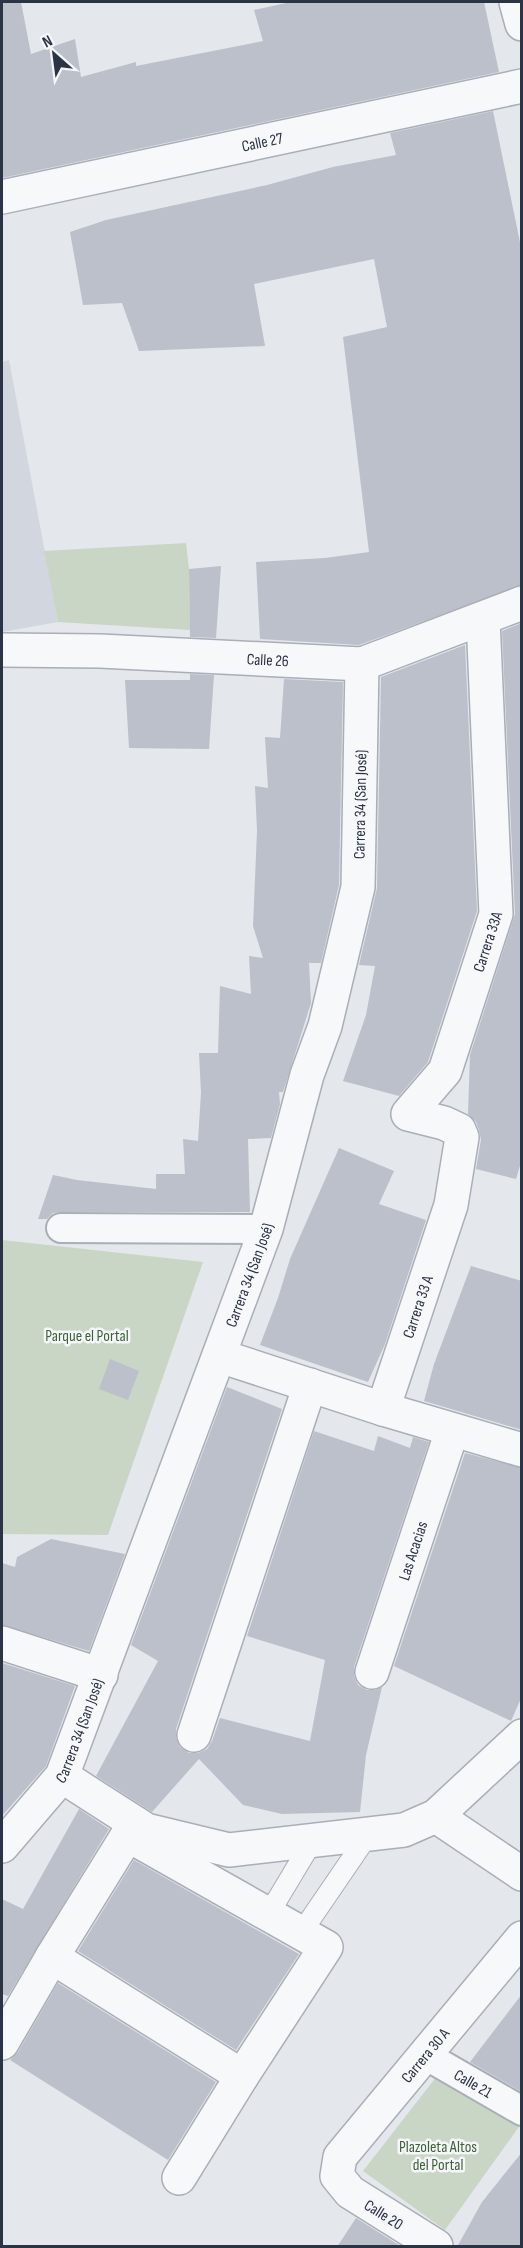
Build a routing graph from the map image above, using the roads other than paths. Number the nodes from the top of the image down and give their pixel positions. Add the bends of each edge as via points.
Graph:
1 (516, 2) edge
2 (522, 24) edge
3 (522, 86) edge
4 (2, 197) edge
5 (522, 603) edge
6 (483, 619) junction
7 (2, 650) edge
8 (362, 664) junction
9 (451, 1205) joint
10 (61, 1228) dead end
11 (266, 1229) junction
12 (220, 1356) junction
13 (310, 1385) junction
14 (383, 1409) junction
15 (452, 1431) junction
16 (522, 1450) edge
17 (2, 1643) edge
18 (372, 1672) dead end
19 (101, 1675) junction
20 (194, 1735) dead end
21 (522, 1736) edge
22 (62, 1776) junction
23 (436, 1816) junction
24 (131, 1828) junction
25 (368, 1834) junction
26 (313, 1840) junction
27 (2, 1846) edge
28 (522, 1874) edge
29 (268, 1915) junction
30 (301, 1933) junction
31 (522, 1938) edge
32 (52, 1956) junction
33 (2, 2043) edge
34 (425, 2055) junction
35 (242, 2076) junction
36 (522, 2110) edge
37 (337, 2176) joint
38 (179, 2178) dead end
39 (436, 2247) edge

1 - 2 street
3 - 4 street, Calle 27
5 - 6 street, Calle 26
6 - 8 street, Calle 26
6 - 9 street, Carrera 33A via 496,914 445,1071 408,1114 459,1130 462,1137
7 - 8 street, Calle 26
8 - 11 street, Carrera 34 (San José) via 358,887 324,1026
9 - 14 street, Carrera 33 A
10 - 11 street
11 - 12 street, Carrera 34 (San José)
12 - 13 street
12 - 19 street, Carrera 34 (San José)
13 - 14 street
13 - 20 street
14 - 15 street
15 - 16 street
15 - 18 street, Las Acacias
17 - 19 street
19 - 22 street, Carrera 34 (San José)
21 - 23 street
22 - 24 street
22 - 27 street, Carrera 34 (San José)
23 - 25 street via 404,1830
23 - 28 street
24 - 26 street via 229,1850
24 - 29 street
24 - 32 street
25 - 26 street
25 - 30 lane
26 - 29 lane
29 - 30 street
30 - 35 street via 326,1947
31 - 34 street, Carrera 30 A
32 - 33 street
32 - 35 street
34 - 36 street, Calle 21
34 - 37 street, Carrera 30 A via 340,2157
35 - 38 street
37 - 39 street, Calle 20 via 350,2192

